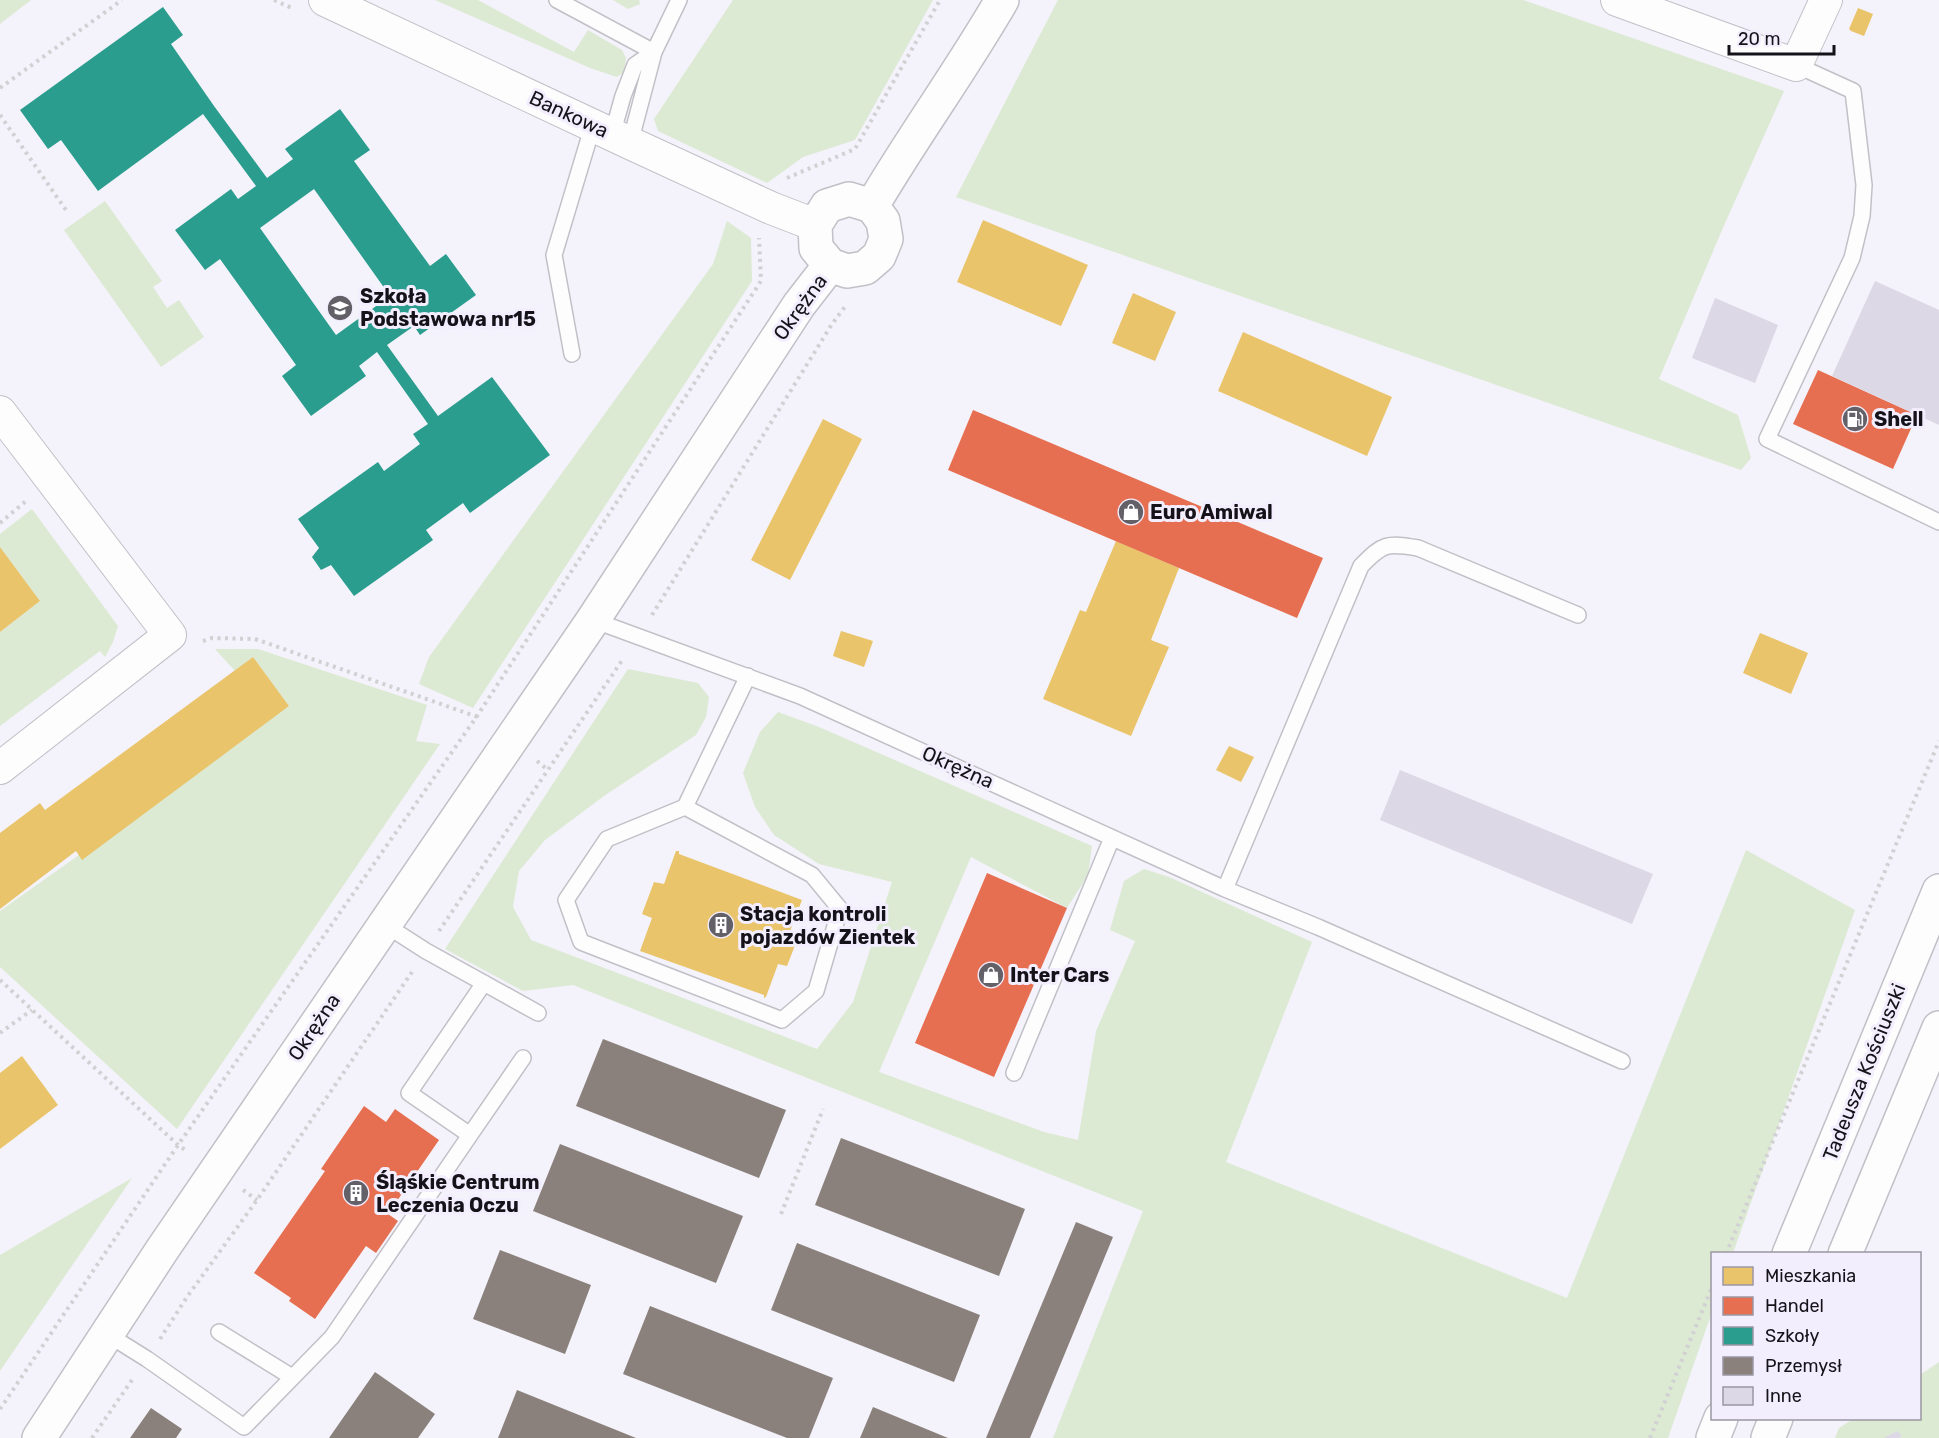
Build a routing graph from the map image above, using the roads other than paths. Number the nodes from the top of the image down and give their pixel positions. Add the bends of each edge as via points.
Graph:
1 (325, 0) edge
2 (557, 0) edge
3 (679, 0) edge
4 (1002, 0) edge
5 (1618, 0) edge
6 (1826, 0) edge
7 (654, 52) junction
8 (1796, 66) junction
9 (612, 134) junction
10 (872, 206) junction
11 (814, 225) junction
12 (830, 265) junction
13 (572, 354) dead end
14 (0, 412) edge
15 (1939, 522) edge
16 (1578, 615) dead end
17 (593, 620) junction
18 (748, 676) junction
19 (0, 768) edge
20 (685, 807) junction
21 (1112, 838) junction
22 (1225, 889) junction
23 (1939, 891) edge
24 (384, 924) junction
25 (484, 983) junction
26 (538, 1013) dead end
27 (1939, 1028) edge
28 (523, 1058) dead end
29 (1622, 1061) dead end
30 (1014, 1074) dead end
31 (470, 1135) junction
32 (1790, 1252) edge
33 (1846, 1252) edge
34 (219, 1332) dead end
35 (107, 1334) junction
36 (292, 1377) junction
37 (1721, 1420) edge
38 (1776, 1420) edge
39 (39, 1438) edge
40 (1713, 1438) edge
41 (1768, 1438) edge

1 - 9 street, Bankowa
2 - 7 lane
3 - 7 lane
4 - 10 street
5 - 8 street
6 - 8 street
7 - 9 lane
8 - 15 lane via 1852,91 1864,186 1862,216 1852,258 1767,439
9 - 11 street, Bankowa
9 - 13 lane via 554,255
10 - 11 street via 849,199 827,206
10 - 12 street via 883,221 886,239 879,256 865,268 847,271
11 - 12 street via 816,248
12 - 17 street, Okrężna via 799,305
14 - 19 street via 170,635
16 - 22 lane via 1418,548 1381,547 1361,566
17 - 18 lane, Okrężna
17 - 24 street, Okrężna
18 - 20 lane
18 - 21 lane, Okrężna
20 - 20 lane via 607,839 566,900 581,942 782,1020 816,991 840,909 812,875
21 - 22 lane, Okrężna
21 - 30 lane
22 - 29 lane, Okrężna
23 - 32 street, Tadeusza Kościuszki
24 - 25 lane
24 - 35 street, Okrężna
25 - 26 lane
25 - 31 lane via 409,1093
27 - 33 street
28 - 31 lane
31 - 36 lane via 332,1337
34 - 36 lane
35 - 36 lane via 244,1427
35 - 39 street, Okrężna
37 - 40 street
38 - 41 street

